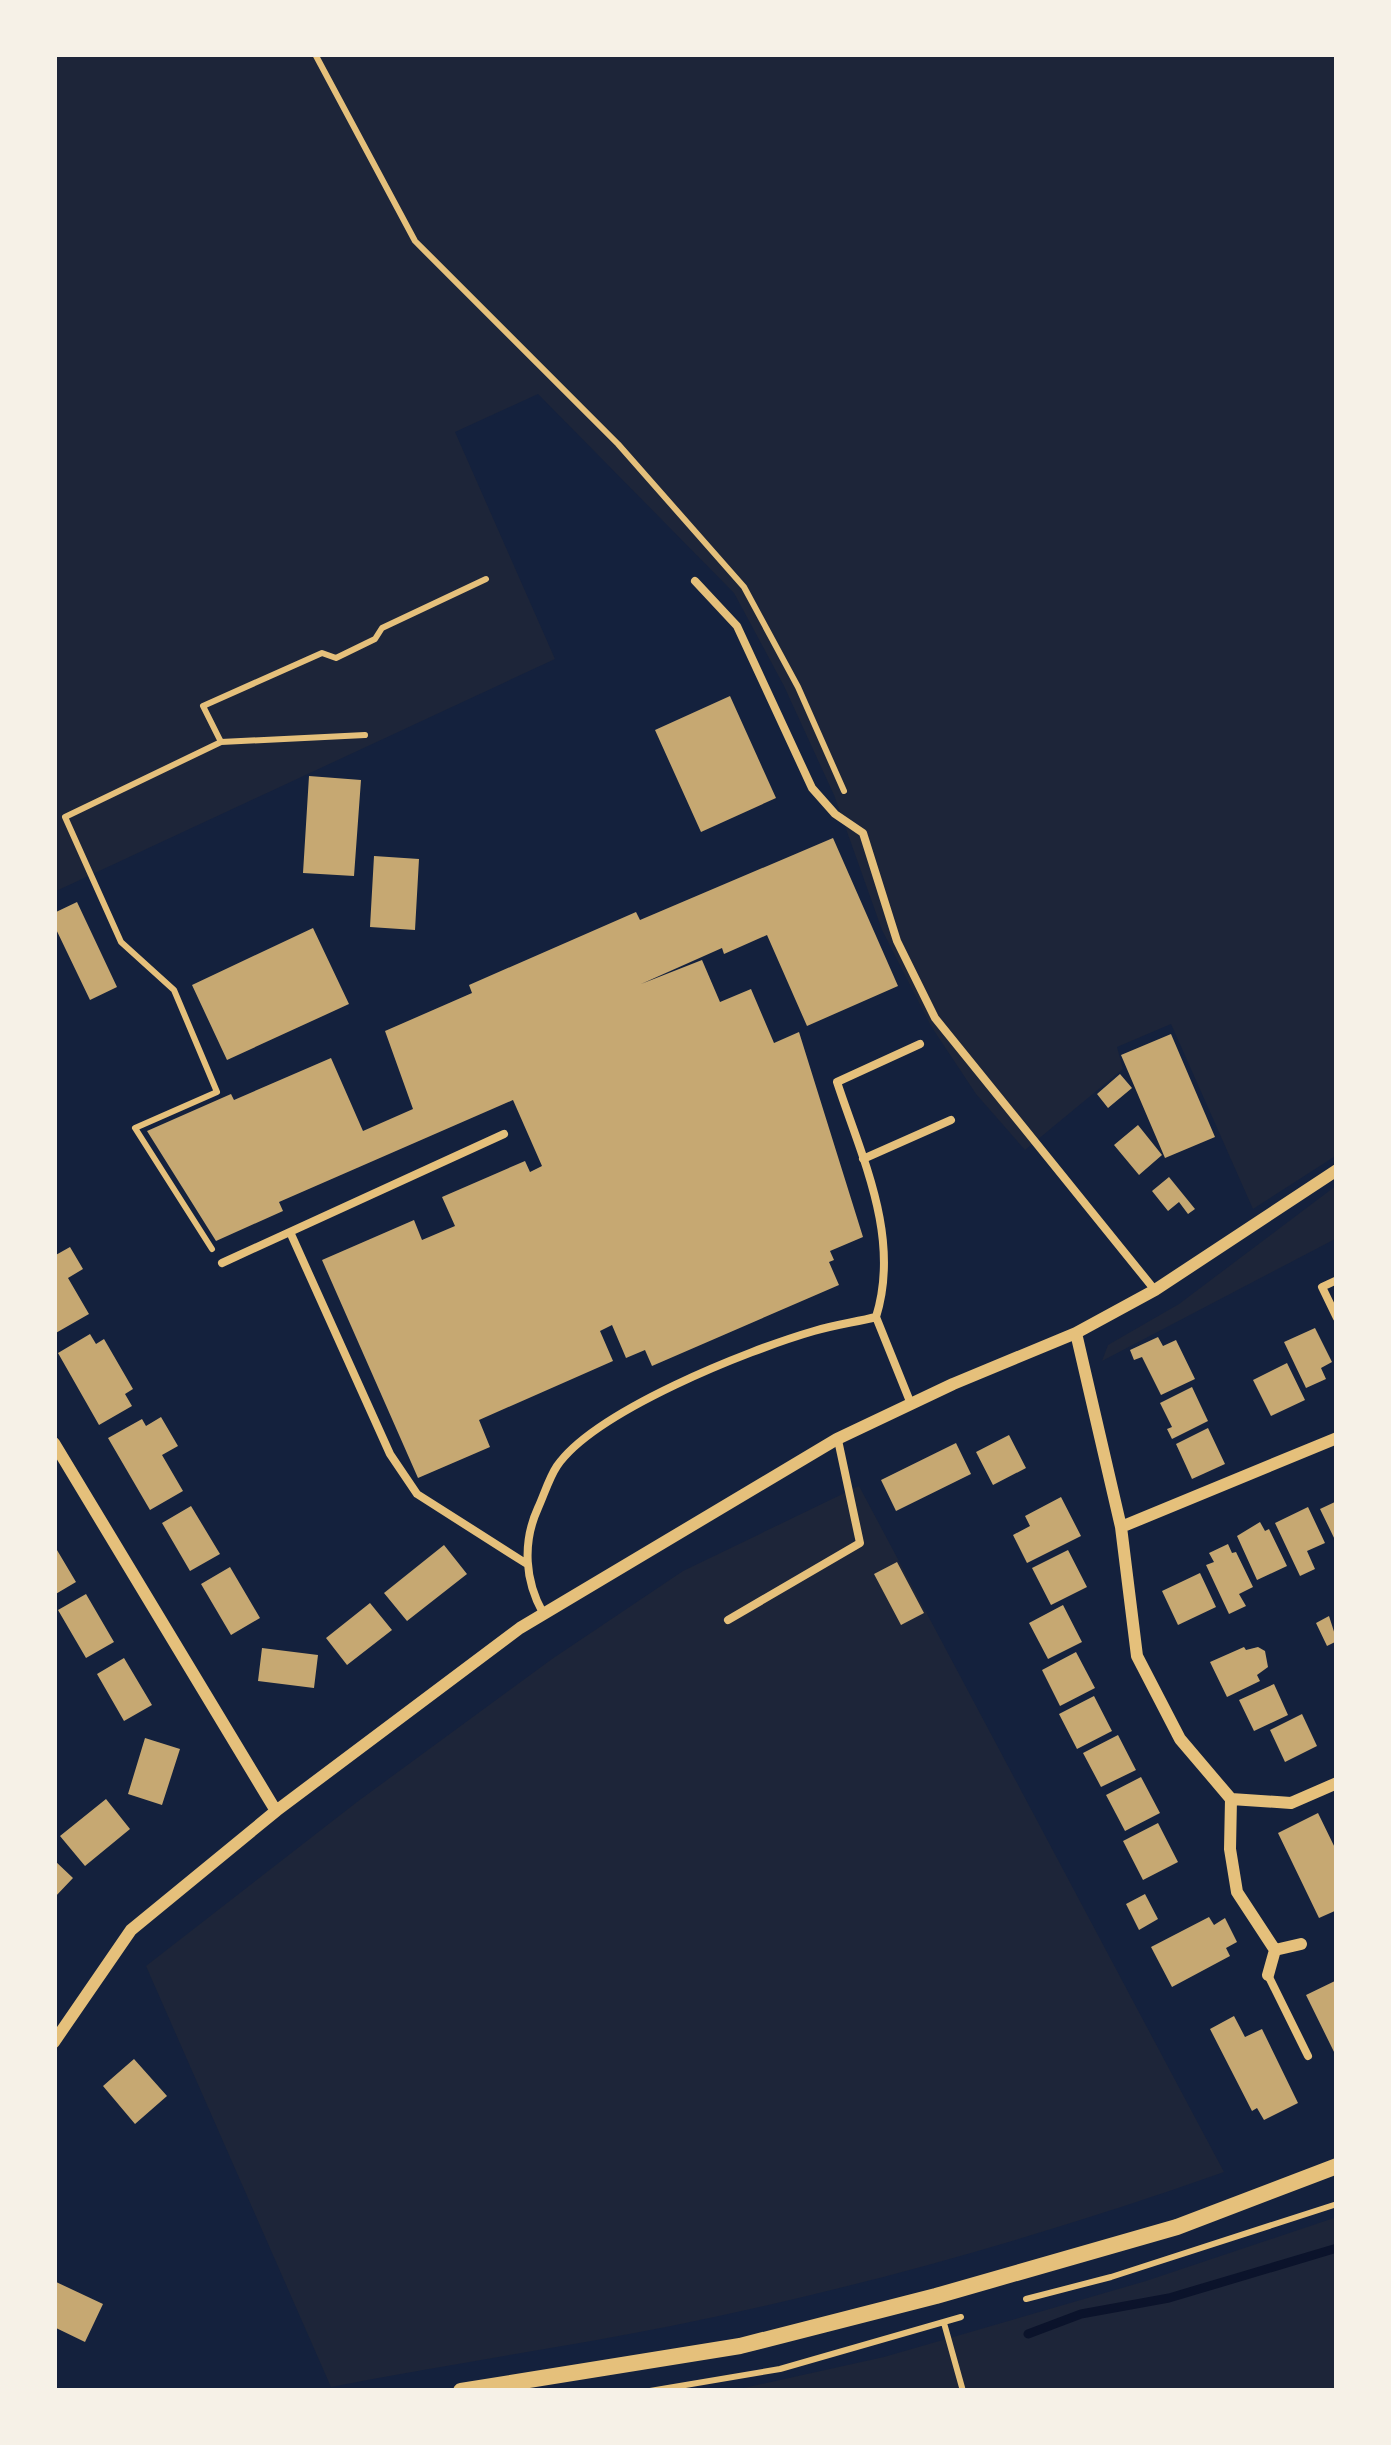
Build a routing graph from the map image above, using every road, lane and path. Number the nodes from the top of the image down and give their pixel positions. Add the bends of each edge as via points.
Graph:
1 (315, 54) edge
2 (486, 579) dead end
3 (695, 581) dead end
4 (365, 735) dead end
5 (221, 742) junction
6 (844, 791) dead end
7 (920, 1044) dead end
8 (951, 1120) dead end
9 (504, 1134) dead end
10 (863, 1159) junction
11 (1337, 1170) edge
12 (290, 1232) junction
13 (221, 1263) joint
14 (1337, 1280) edge
15 (1155, 1290) junction
16 (877, 1317) junction
17 (1337, 1318) edge
18 (1076, 1334) junction
19 (911, 1404) junction
20 (1337, 1438) edge
21 (837, 1439) junction
22 (54, 1443) edge
23 (1121, 1527) junction
24 (527, 1564) junction
25 (543, 1613) junction
26 (728, 1620) dead end
27 (1337, 1783) edge
28 (1231, 1799) junction
29 (276, 1811) junction
30 (1301, 1944) dead end
31 (1275, 1951) junction
32 (1268, 1975) joint
33 (54, 2042) edge
34 (1308, 2056) dead end
35 (1337, 2166) edge
36 (936, 2296) junction
37 (461, 2391) edge
38 (963, 2391) edge

1 - 6 path via 415,241 618,445 744,587
2 - 5 path via 336,658 322,653 203,706
3 - 15 lane via 737,626 812,788 863,833 897,941 935,1018
4 - 5 path
5 - 13 path via 65,817 121,942 174,990 217,1092 134,1128
7 - 10 lane via 838,1082
8 - 10 lane
9 - 12 lane
10 - 16 lane via 886,1255
11 - 15 street
12 - 13 lane
12 - 24 lane via 389,1454 417,1495
14 - 17 lane via 1322,1287
15 - 18 street
16 - 19 lane
16 - 24 lane via 739,1358 604,1422 558,1465 532,1522
18 - 19 street
18 - 23 street
19 - 21 street
20 - 23 street
21 - 25 street
21 - 26 lane via 860,1543
22 - 29 street
23 - 28 street via 1137,1656 1180,1739
24 - 25 lane
25 - 29 street
27 - 28 street via 1291,1803
28 - 31 street via 1237,1892
29 - 33 street via 131,1930
30 - 31 street
31 - 32 street
32 - 34 lane
35 - 36 street via 1177,2228
36 - 37 street via 740,2346
36 - 38 path

